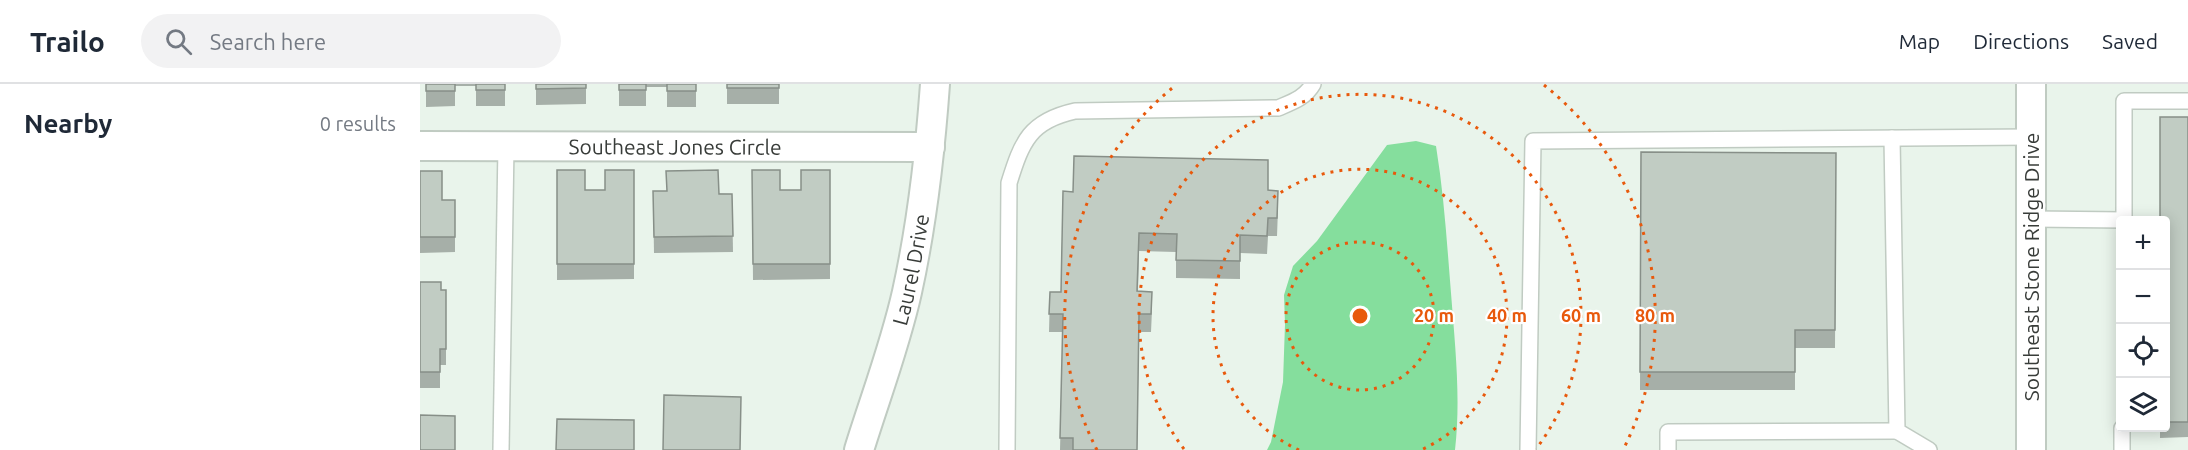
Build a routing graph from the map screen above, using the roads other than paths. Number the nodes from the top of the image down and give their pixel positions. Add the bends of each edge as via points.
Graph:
1 (936, 84) edge
2 (1313, 84) edge
3 (2031, 84) edge
4 (2188, 101) edge
5 (2031, 137) junction
6 (1892, 138) junction
7 (420, 146) edge
8 (506, 146) junction
9 (930, 147) junction
10 (2124, 216) edge
11 (2031, 219) junction
12 (2116, 220) edge
13 (1897, 431) junction
14 (2122, 432) edge
15 (501, 450) edge
16 (859, 450) edge
17 (1007, 450) edge
18 (1528, 450) edge
19 (1668, 450) edge
20 (1929, 450) edge
21 (2031, 450) edge
22 (2122, 450) edge

1 - 9 street, Laurel Drive
2 - 17 lane via 1308,92 1278,108 1075,111 1040,123 1016,160 1009,183
3 - 5 street, Southeast Stone Ridge Drive
4 - 10 lane via 2124,101
5 - 6 lane
5 - 11 street, Southeast Stone Ridge Drive
6 - 13 lane
6 - 18 lane via 1533,141
7 - 8 street, Southeast Jones Circle
8 - 9 street, Southeast Jones Circle
8 - 15 lane
9 - 16 street, Laurel Drive via 906,293
11 - 12 lane
11 - 21 street, Southeast Stone Ridge Drive
13 - 19 lane via 1668,432
13 - 20 lane
14 - 22 lane

